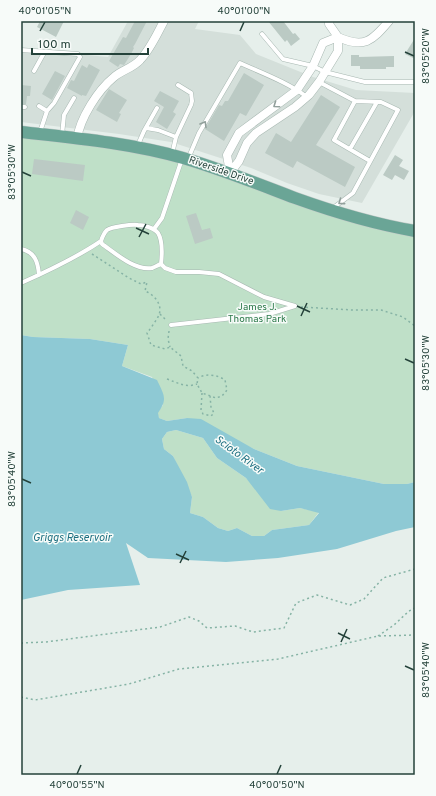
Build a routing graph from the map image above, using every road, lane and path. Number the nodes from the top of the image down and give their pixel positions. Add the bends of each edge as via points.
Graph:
1 (164, 21) edge
2 (329, 21) edge
3 (389, 21) edge
4 (262, 34) dead end
5 (338, 37) junction
6 (21, 50) edge
7 (44, 52) junction
8 (313, 66) junction
9 (34, 71) dead end
10 (325, 72) junction
11 (319, 82) junction
12 (415, 82) edge
13 (178, 85) dead end
14 (297, 90) junction
15 (306, 97) junction
16 (74, 98) dead end
17 (355, 101) junction
18 (377, 102) junction
19 (39, 106) dead end
20 (157, 108) dead end
21 (47, 111) junction
22 (146, 128) junction
23 (21, 132) edge
24 (39, 134) junction
25 (62, 137) junction
26 (176, 137) junction
27 (77, 139) junction
28 (137, 147) junction
29 (350, 149) junction
30 (181, 157) junction
31 (370, 161) junction
32 (230, 173) junction
33 (330, 210) junction
34 (154, 229) junction
35 (415, 231) edge
36 (101, 241) junction
37 (21, 249) edge
38 (88, 249) junction
39 (161, 264) junction
40 (39, 275) junction
41 (21, 283) edge
42 (296, 307) dead end
43 (159, 314) junction
44 (171, 325) junction
45 (415, 326) edge
46 (170, 347) junction
47 (198, 378) junction
48 (167, 379) dead end
49 (197, 384) junction
50 (202, 393) junction
51 (210, 396) junction
52 (415, 569) edge
53 (415, 608) edge
54 (415, 635) edge
55 (378, 636) junction
56 (21, 643) edge
57 (21, 697) edge

1 - 27 street via 141,60 115,76 101,90 79,128
2 - 5 street
3 - 5 street via 377,36 364,43 350,43
4 - 8 lane via 283,59
5 - 8 street via 323,43
5 - 10 street via 338,51
6 - 7 lane
7 - 9 lane
7 - 21 lane via 78,54 80,57
8 - 10 lane
8 - 14 street
10 - 11 street
10 - 12 lane via 365,82
11 - 15 street
11 - 17 lane
13 - 26 lane via 191,93 192,101
14 - 15 lane
30 -> 14 lane via 199,133 240,63
14 -> 32 street via 239,133 227,155
15 - 32 street via 256,133 247,143
16 - 25 lane via 64,115
17 - 18 lane
17 - 29 lane via 334,140
18 - 29 lane
18 - 31 lane via 398,110
19 - 21 lane
20 - 22 lane
21 - 24 lane
22 - 26 lane
22 - 28 lane
23 - 24 main road, Riverside Drive
24 - 25 main road, Riverside Drive
25 - 27 main road, Riverside Drive
26 - 30 lane
27 - 28 main road, Riverside Drive
28 - 30 main road, Riverside Drive
29 - 31 lane
30 - 32 main road, Riverside Drive
30 - 34 lane via 162,218
31 -> 33 lane via 353,193
32 - 33 main road, Riverside Drive
33 - 35 main road, Riverside Drive via 365,221
34 - 36 lane via 138,225 115,228 108,230
34 - 39 lane via 160,241
36 - 38 lane
36 - 39 lane via 125,261 144,268
37 - 40 lane via 35,257
38 - 40 lane
38 - 43 path via 91,254 129,278 141,284 147,282 145,291 152,294 158,302
39 - 44 lane via 176,272 219,274 264,297 295,306 269,314
40 - 41 lane
42 - 45 path via 381,310 403,316
43 - 44 path
43 - 46 path via 147,333 151,345 165,349
44 - 46 path via 168,339
46 - 47 path via 180,356 183,366
47 - 49 path
47 - 51 path via 219,376 225,380 227,390 222,396
48 - 49 path via 185,386
49 - 50 path
50 - 51 path
50 - 51 path via 201,410 203,414 211,416 214,413
52 - 56 path via 383,578 364,599 350,605 317,595 296,603 284,628 253,632 235,626 207,628 189,617 160,627
53 - 55 path
54 - 55 path
55 - 57 path via 278,659 179,669 129,684 35,700

